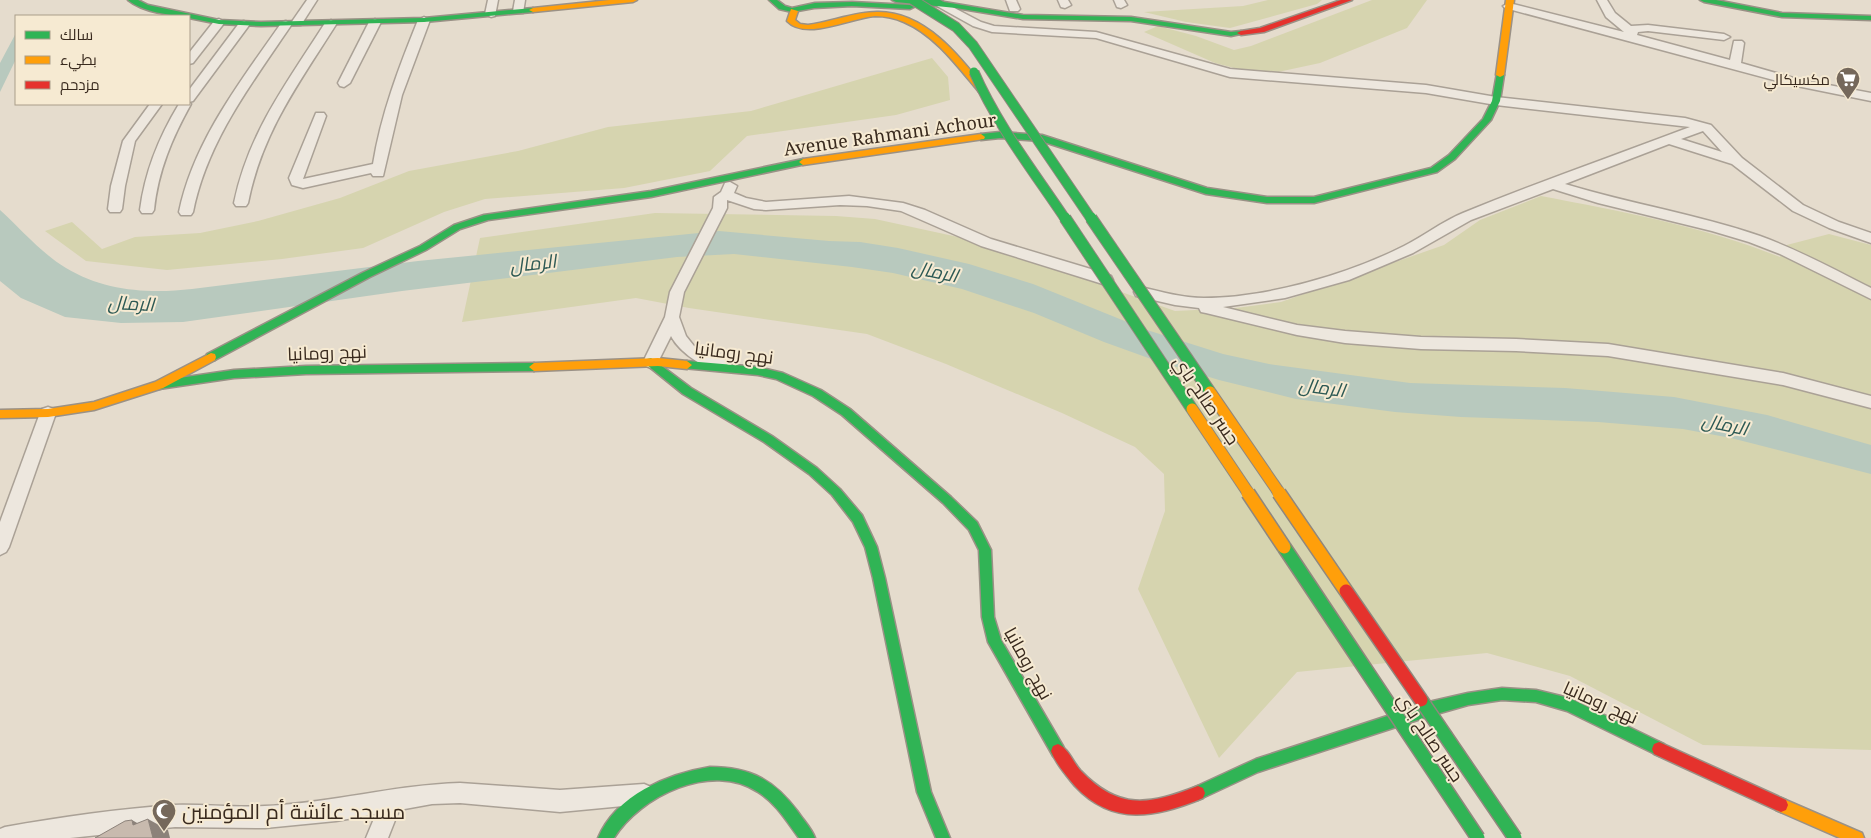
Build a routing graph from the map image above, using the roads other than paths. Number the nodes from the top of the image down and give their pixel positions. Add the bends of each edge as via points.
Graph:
1 (132, 0) edge
2 (312, 0) edge
3 (493, 0) edge
4 (633, 0) edge
5 (892, 0) edge
6 (896, 0) edge
7 (928, 0) edge
8 (1348, 0) edge
9 (1602, 0) edge
10 (1704, 0) edge
11 (911, 1) edge
12 (771, 2) edge
13 (938, 2) edge
14 (817, 3) edge
15 (1510, 3) edge
16 (560, 4) edge
17 (520, 6) edge
18 (794, 11) junction
19 (959, 12) junction
20 (491, 14) junction
21 (185, 15) edge
22 (190, 16) edge
23 (1024, 17) junction
24 (1871, 18) edge
25 (424, 20) junction
26 (219, 22) junction
27 (375, 22) junction
28 (292, 23) junction
29 (331, 23) junction
30 (244, 24) junction
31 (1628, 30) junction
32 (1724, 37) dead end
33 (1653, 43) junction
34 (1738, 43) dead end
35 (190, 60) edge
36 (1736, 66) junction
37 (344, 83) dead end
38 (982, 90) junction
39 (190, 97) edge
40 (1871, 97) edge
41 (1496, 101) junction
42 (155, 105) edge
43 (183, 105) edge
44 (320, 116) dead end
45 (1704, 126) junction
46 (1671, 140) junction
47 (1737, 161) junction
48 (733, 177) junction
49 (1555, 184) junction
50 (727, 195) junction
51 (241, 203) dead end
52 (1798, 208) junction
53 (115, 209) dead end
54 (147, 210) dead end
55 (186, 212) dead end
56 (1871, 230) edge
57 (1871, 238) edge
58 (1871, 294) edge
59 (1175, 300) junction
60 (672, 317) junction
61 (651, 362) junction
62 (731, 368) junction
63 (159, 385) junction
64 (1871, 402) edge
65 (48, 413) junction
66 (0, 414) edge
67 (0, 547) edge
68 (650, 793) junction
69 (393, 799) junction
70 (5, 838) edge
71 (377, 838) edge
72 (605, 838) edge
73 (808, 838) edge
74 (943, 838) edge
75 (1478, 838) edge
76 (1515, 838) edge
77 (1857, 838) edge

1 - 21 main road via 146,7
2 - 28 street
3 - 20 street
4 - 16 main road
5 - 38 main road, جسر صالح باي, bridge via 921,16 949,38 969,63
6 - 11 main road
7 - 11 main road
8 - 23 main road via 1241,34 1131,18
9 - 31 street via 1610,15
10 - 24 main road via 1782,15
11 - 13 main road
11 - 76 main road, bridge via 956,27 974,45
12 - 18 main road via 782,9
13 - 19 street
13 - 23 main road
14 - 18 main road
14 - 19 main road
15 - 33 street
15 - 41 main road, Avenue Rahmani Achour
16 - 17 main road
17 - 20 main road
18 - 38 main road via 792,23 806,28 868,14 888,14 912,23 937,42
19 - 23 main road
19 - 41 street via 992,30 1093,35 1146,47 1230,73 1426,90
20 - 25 main road
22 - 26 main road
25 - 27 main road
25 - 44 street via 396,92 378,170 302,184 297,182
26 - 30 main road
26 - 35 street
27 - 29 main road
27 - 37 street
28 - 29 main road
28 - 30 main road
28 - 55 street via 209,143 188,196
29 - 51 street via 268,120 250,161
30 - 39 street
31 - 32 street via 1648,28
31 - 33 street
33 - 36 street
34 - 36 street
36 - 40 street
38 - 75 main road, جسر صالح باي, bridge via 1014,144
41 - 45 street
41 - 48 main road, Avenue Rahmani Achour via 1487,120 1452,157 1434,170 1314,200 1267,200 1206,191 1057,142 1017,135 963,138 815,160
42 - 53 street via 129,141
43 - 54 street via 160,154 150,183
45 - 46 street
45 - 47 street
46 - 47 street
46 - 49 street
47 - 52 street
48 - 50 street
48 - 63 main road, Avenue Rahmani Achour via 651,194 487,217 457,226 423,248
49 - 58 street via 1754,240 1784,251
49 - 59 street via 1466,217 1408,250 1344,276 1286,293 1221,302
50 - 59 street via 758,206 830,200 903,208 926,215 968,236 1074,268 1135,291
50 - 60 street via 722,197 720,208 677,292
52 - 56 street
52 - 57 street via 1834,226
59 - 64 street via 1297,330 1345,336 1421,343 1608,350 1783,379
60 - 61 street
60 - 62 street via 675,335 683,346 703,358
61 - 62 main road, نهج رومانيا
61 - 63 main road, نهج رومانيا via 562,367 306,370 234,374
61 - 74 main road via 687,391 768,439 813,471 858,519 880,578 924,792
62 - 77 main road, نهج رومانيا via 779,376 830,402 854,419 965,517 985,550 988,617 995,642 1071,772 1107,802 1141,810 1158,806 1241,772 1422,713 1479,696 1517,694 1549,698 1576,708 1721,779
63 - 65 main road via 94,406
65 - 66 main road
65 - 67 street
68 - 69 street via 560,801 460,793
68 - 72 main road via 624,812
68 - 73 main road via 693,776 723,774 754,781 772,793
69 - 70 street via 336,810 265,817 175,816 54,829
69 - 71 street

